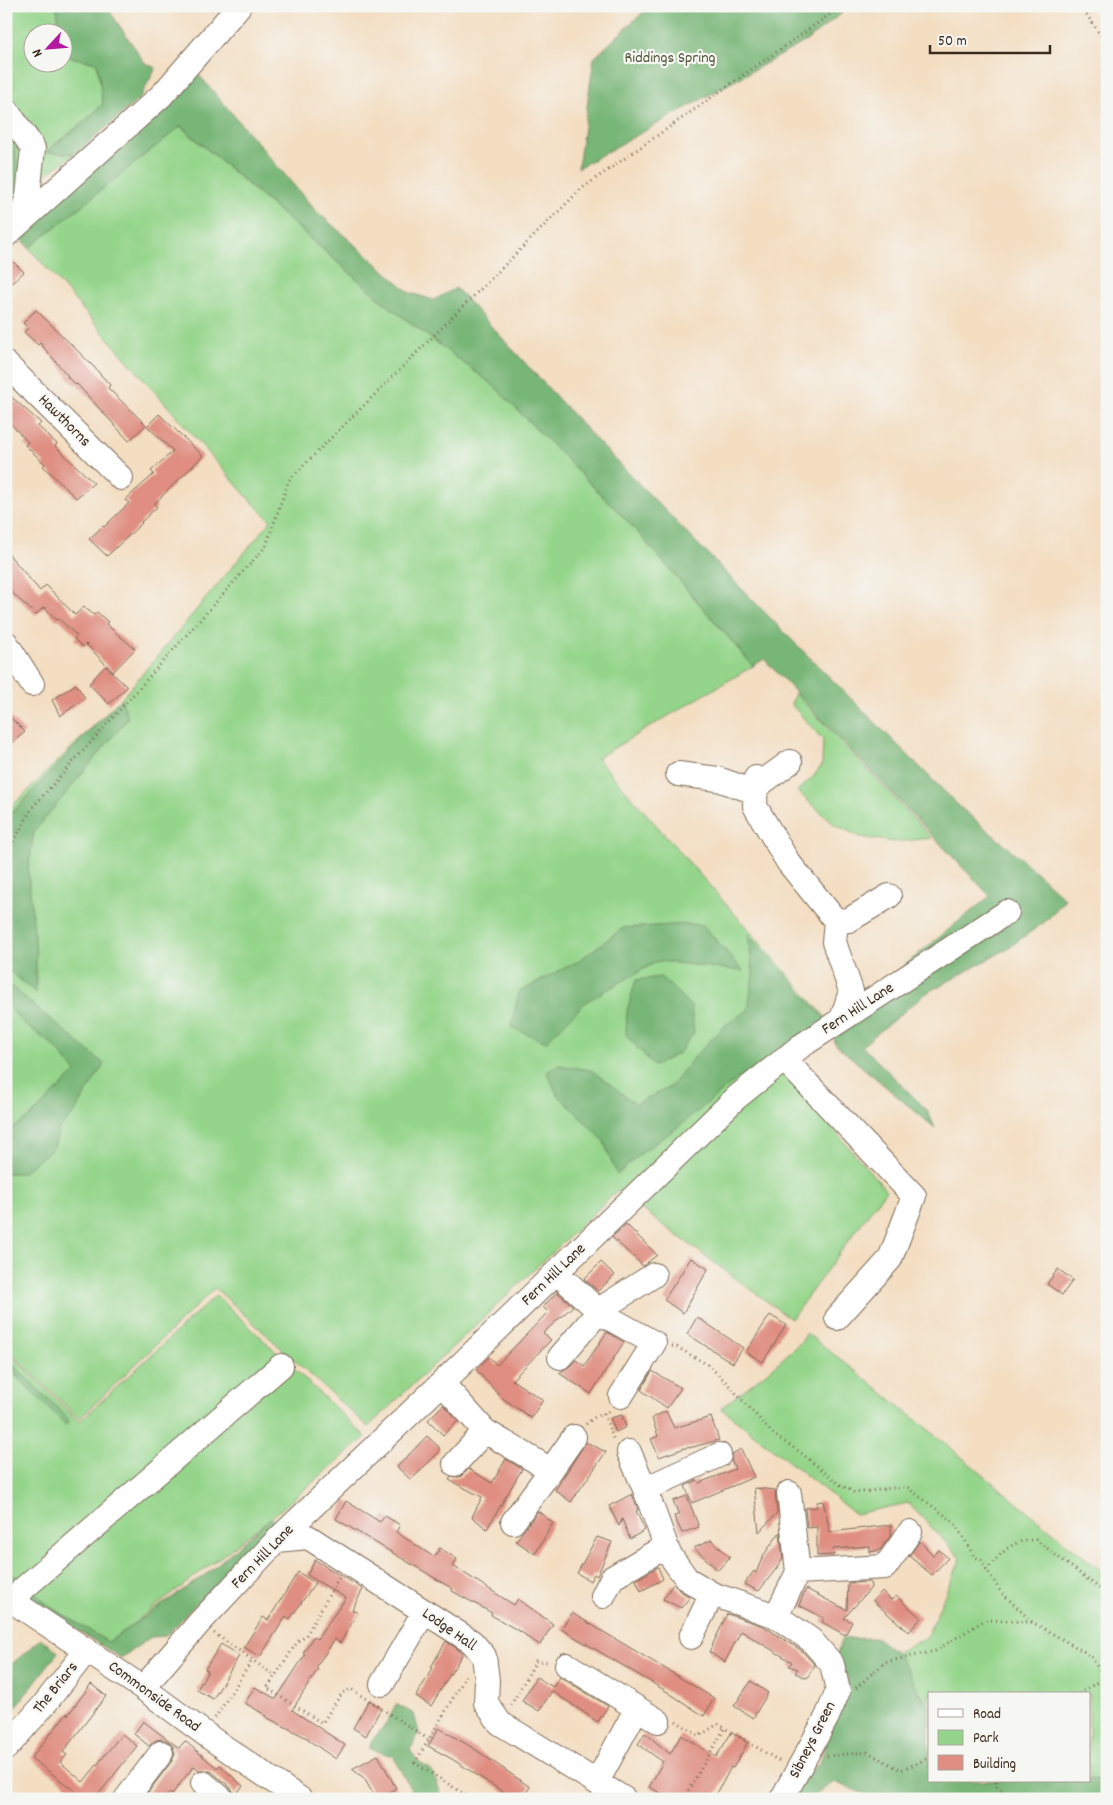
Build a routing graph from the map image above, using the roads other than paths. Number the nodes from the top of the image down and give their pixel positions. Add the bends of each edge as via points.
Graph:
1 (238, 6) edge
2 (6, 109) edge
3 (12, 230) edge
4 (6, 364) edge
5 (121, 478) dead end
6 (6, 643) edge
7 (32, 684) dead end
8 (790, 762) dead end
9 (678, 774) dead end
10 (756, 785) junction
11 (889, 896) dead end
12 (1007, 912) dead end
13 (836, 921) junction
14 (842, 1019) junction
15 (784, 1059) junction
16 (557, 1273) junction
17 (654, 1275) dead end
18 (599, 1311) junction
19 (837, 1318) dead end
20 (560, 1357) dead end
21 (267, 1371) dead end
22 (442, 1384) junction
23 (622, 1396) road end
24 (485, 1431) junction
25 (577, 1433) road end
26 (629, 1452) road end
27 (719, 1455) dead end
28 (455, 1464) dead end
29 (551, 1470) junction
30 (645, 1489) junction
31 (789, 1493) dead end
32 (513, 1522) dead end
33 (910, 1532) dead end
34 (277, 1540) junction
35 (666, 1546) junction
36 (798, 1572) junction
37 (712, 1594) junction
38 (603, 1596) dead end
39 (10, 1600) edge
40 (424, 1612) junction
41 (776, 1616) junction
42 (691, 1637) dead end
43 (87, 1650) junction
44 (567, 1665) road end
45 (382, 1684) dead end
46 (144, 1688) junction
47 (637, 1708) junction
48 (658, 1721) road end
49 (6, 1748) edge
50 (162, 1753) dead end
51 (597, 1782) junction
52 (203, 1783) dead end
53 (126, 1799) edge
54 (222, 1799) edge
55 (300, 1799) edge
56 (624, 1799) edge
57 (782, 1799) edge

1 - 3 street via 162,95
2 - 3 street via 33,148 28,196
4 - 5 street, Hawthorns
6 - 7 street
8 - 10 street
9 - 10 street
10 - 13 street via 755,806 788,862
11 - 13 street via 849,920
12 - 14 street, Fern Hill Lane
13 - 14 street via 834,942 851,991
14 - 15 street, Fern Hill Lane
15 - 16 street, Fern Hill Lane via 737,1097
15 - 19 street via 914,1196 890,1259
16 - 18 street
16 - 22 street, Fern Hill Lane
17 - 18 street
18 - 20 street
18 - 23 street via 654,1343
21 - 39 street
22 - 24 street
22 - 34 street, Fern Hill Lane
24 - 28 street
24 - 29 street
25 - 29 street
26 - 30 street, Sibneys Green
27 - 30 street
29 - 32 street
30 - 35 street, Sibneys Green
31 - 36 street
33 - 36 street via 886,1567
34 - 40 street, Lodge Hall via 308,1537
34 - 46 street, Fern Hill Lane via 199,1623
35 - 37 street, Sibneys Green via 687,1579
35 - 38 street via 612,1578
36 - 41 street
37 - 41 street, Sibneys Green
37 - 42 street
39 - 43 street, Commonside Road
40 - 45 street
40 - 51 street, Lodge Hall via 472,1642 484,1656 486,1703 500,1723
41 - 57 street, Sibneys Green via 811,1640 832,1664 838,1691
43 - 46 street, Commonside Road
43 - 49 street, The Briars
44 - 47 street
46 - 55 street, Commonside Road
47 - 48 street
47 - 51 street
50 - 53 street
51 - 56 street, Lodge Hall
52 - 54 street

